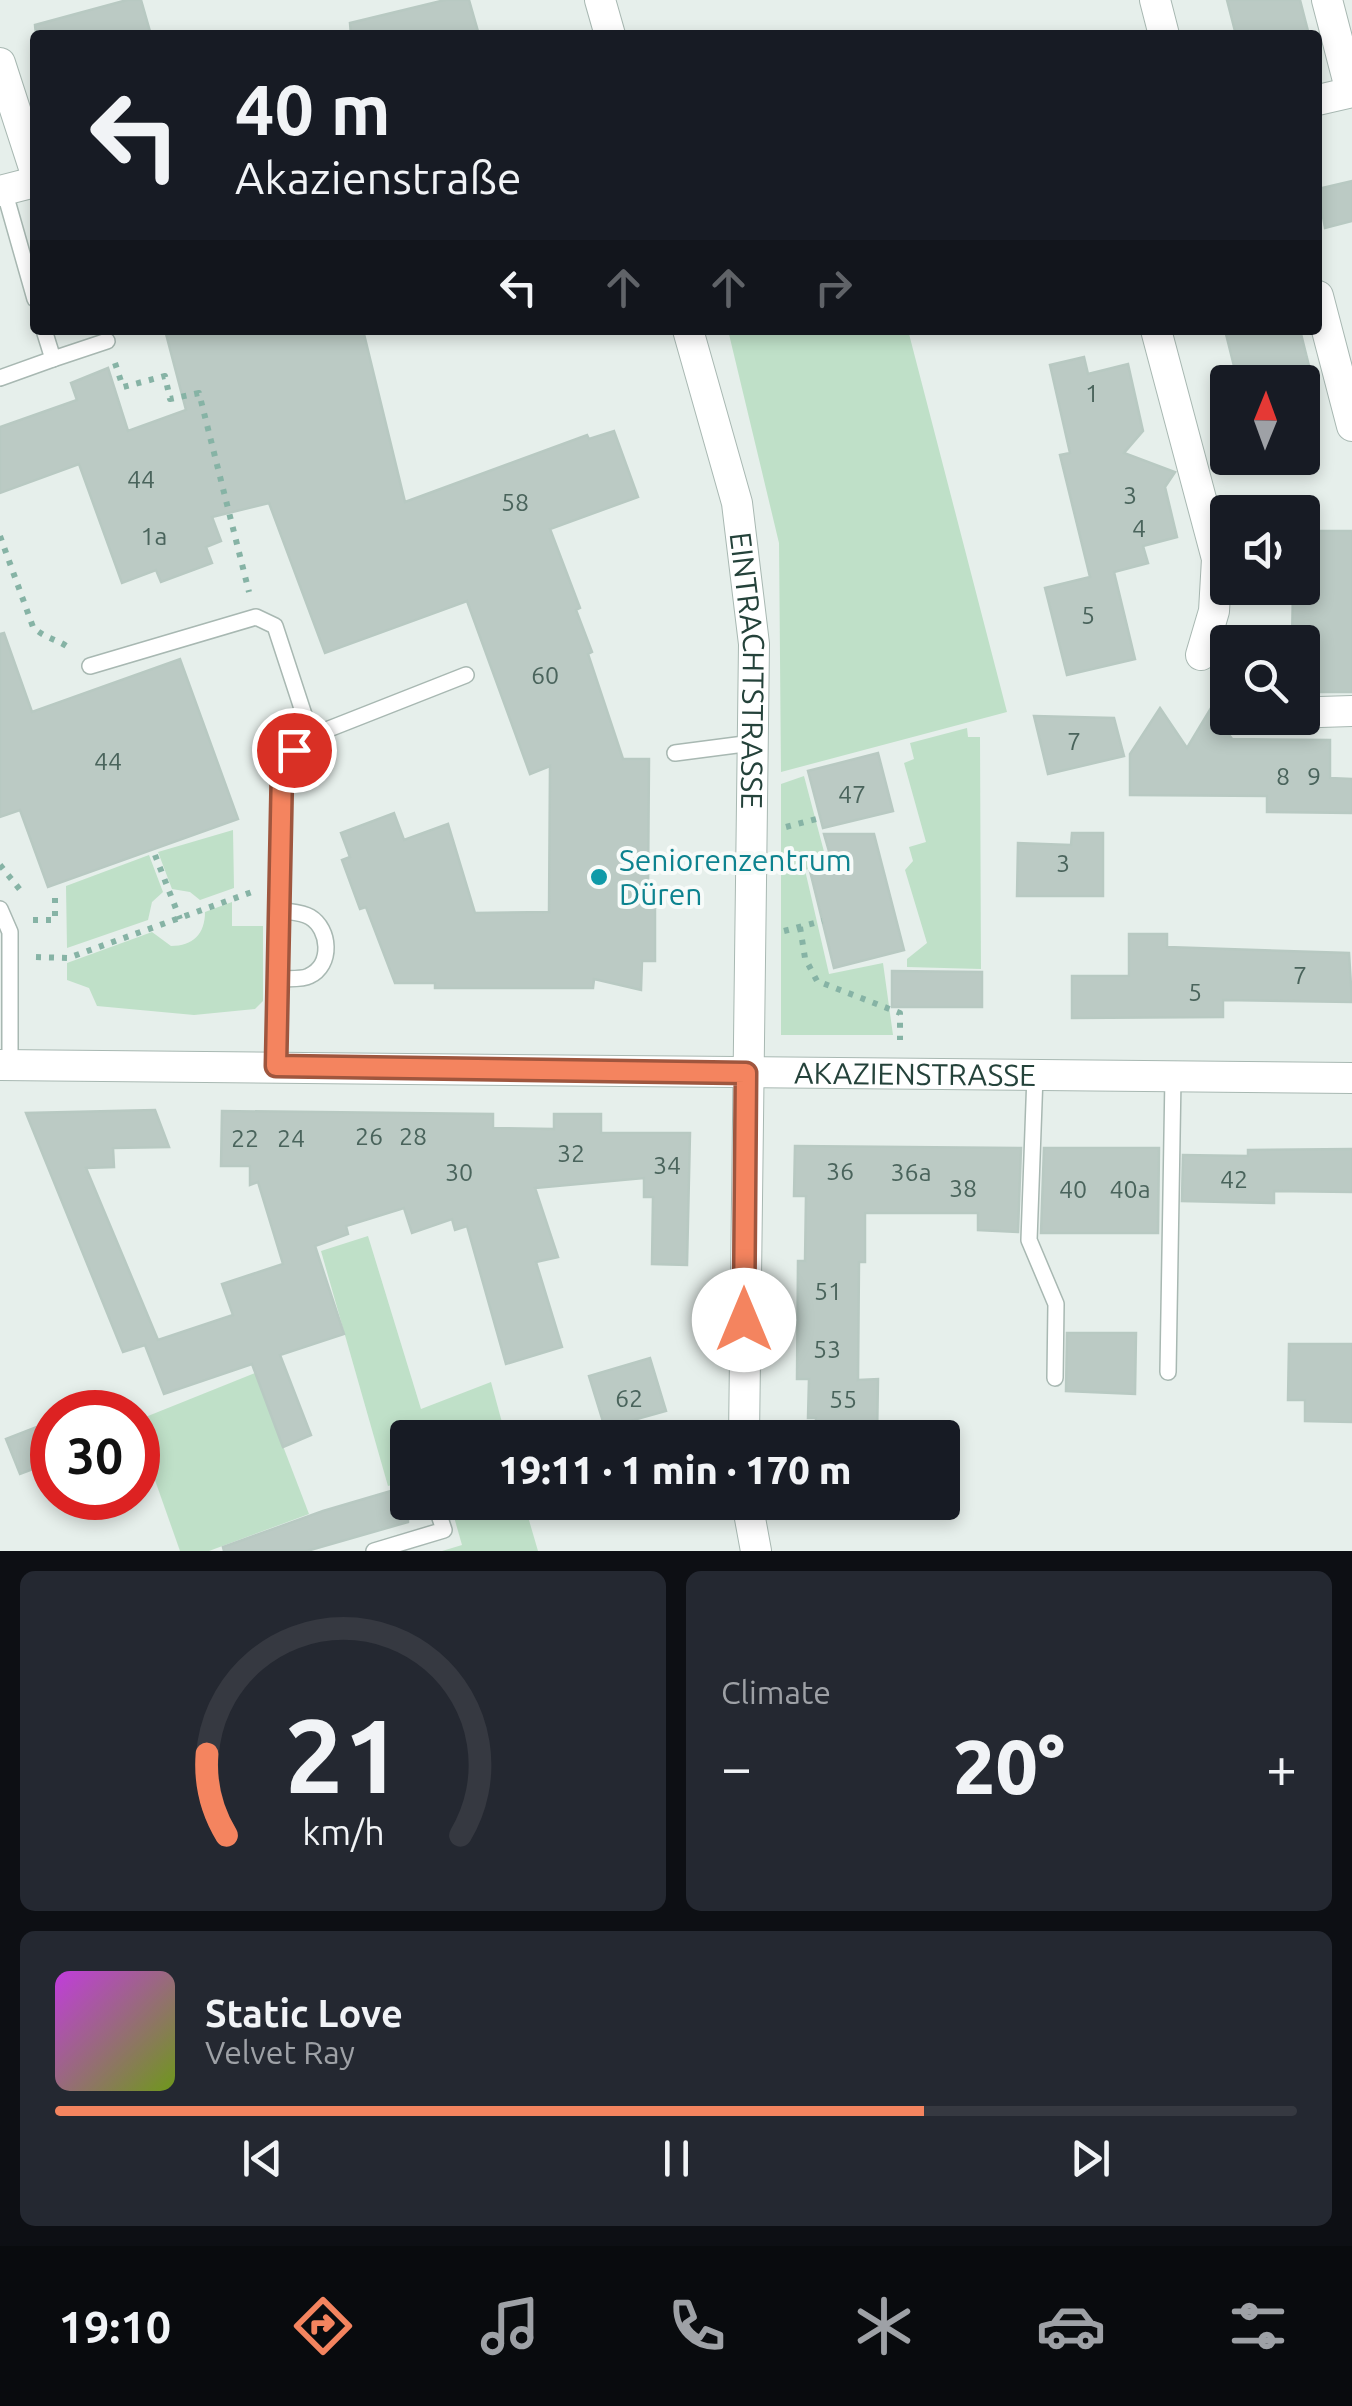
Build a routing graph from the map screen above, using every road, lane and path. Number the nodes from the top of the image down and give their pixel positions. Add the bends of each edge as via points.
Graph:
1 (600, 0) edge
2 (1154, 0) edge
3 (1327, 0) edge
4 (609, 30) edge
5 (1163, 30) edge
6 (0, 64) edge
7 (1352, 92) edge
8 (1322, 99) edge
9 (30, 156) edge
10 (30, 183) edge
11 (2, 190) edge
12 (30, 282) edge
13 (1322, 311) edge
14 (46, 335) edge
15 (689, 335) edge
16 (1157, 335) edge
17 (107, 341) joint
18 (53, 360) junction
19 (0, 378) edge
20 (1352, 426) edge
21 (0, 536) edge
22 (256, 617) junction
23 (1201, 655) dead end
24 (90, 666) joint
25 (466, 675) dead end
26 (1320, 712) dead end
27 (1352, 712) edge
28 (312, 736) junction
29 (752, 744) junction
30 (675, 753) dead end
31 (156, 854) dead end
32 (280, 882) junction
33 (54, 894) dead end
34 (280, 910) junction
35 (3, 914) edge
36 (180, 919) junction
37 (800, 927) dead end
38 (10, 957) junction
39 (278, 979) junction
40 (5, 1065) edge
41 (276, 1066) junction
42 (746, 1073) junction
43 (899, 1074) junction
44 (1036, 1075) junction
45 (1173, 1077) junction
46 (1352, 1078) edge
47 (1168, 1372) dead end
48 (1054, 1378) dead end
49 (744, 1420) edge
50 (441, 1520) edge
51 (750, 1520) edge
52 (374, 1551) edge
53 (756, 1551) edge

1 - 4 street
2 - 5 street
3 - 7 street
6 - 9 street
7 - 8 street
10 - 11 street
11 - 12 lane
13 - 20 street
14 - 18 lane
15 - 29 street, EINTRACHTSTRASSE via 737,504 754,644
16 - 23 street via 1217,559 1214,611
17 - 18 lane
17 - 22 path via 123,387 164,376 170,400 200,393
18 - 19 lane
21 - 24 path via 33,627
22 - 24 lane
22 - 28 lane via 275,626
25 - 28 lane
26 - 27 street
28 - 32 lane via 282,770
29 - 30 lane
29 - 42 street, EINTRACHTSTRASSE
31 - 36 path
32 - 34 lane
32 - 36 path
33 - 35 path via 54,920
34 - 39 lane
34 - 39 lane via 308,915 323,929 327,948 309,977
35 - 38 lane
36 - 38 path via 68,958
37 - 43 path via 817,981 900,1012
38 - 40 lane
39 - 41 lane
40 - 41 street, AKAZIENSTRASSE
41 - 42 street, AKAZIENSTRASSE
42 - 43 street, AKAZIENSTRASSE
42 - 49 street, EINTRACHTSTRASSE
43 - 44 street, AKAZIENSTRASSE
44 - 45 street, AKAZIENSTRASSE
44 - 48 lane via 1029,1240 1056,1304
45 - 46 street, AKAZIENSTRASSE
45 - 47 lane
50 - 52 lane via 444,1530
51 - 53 street

